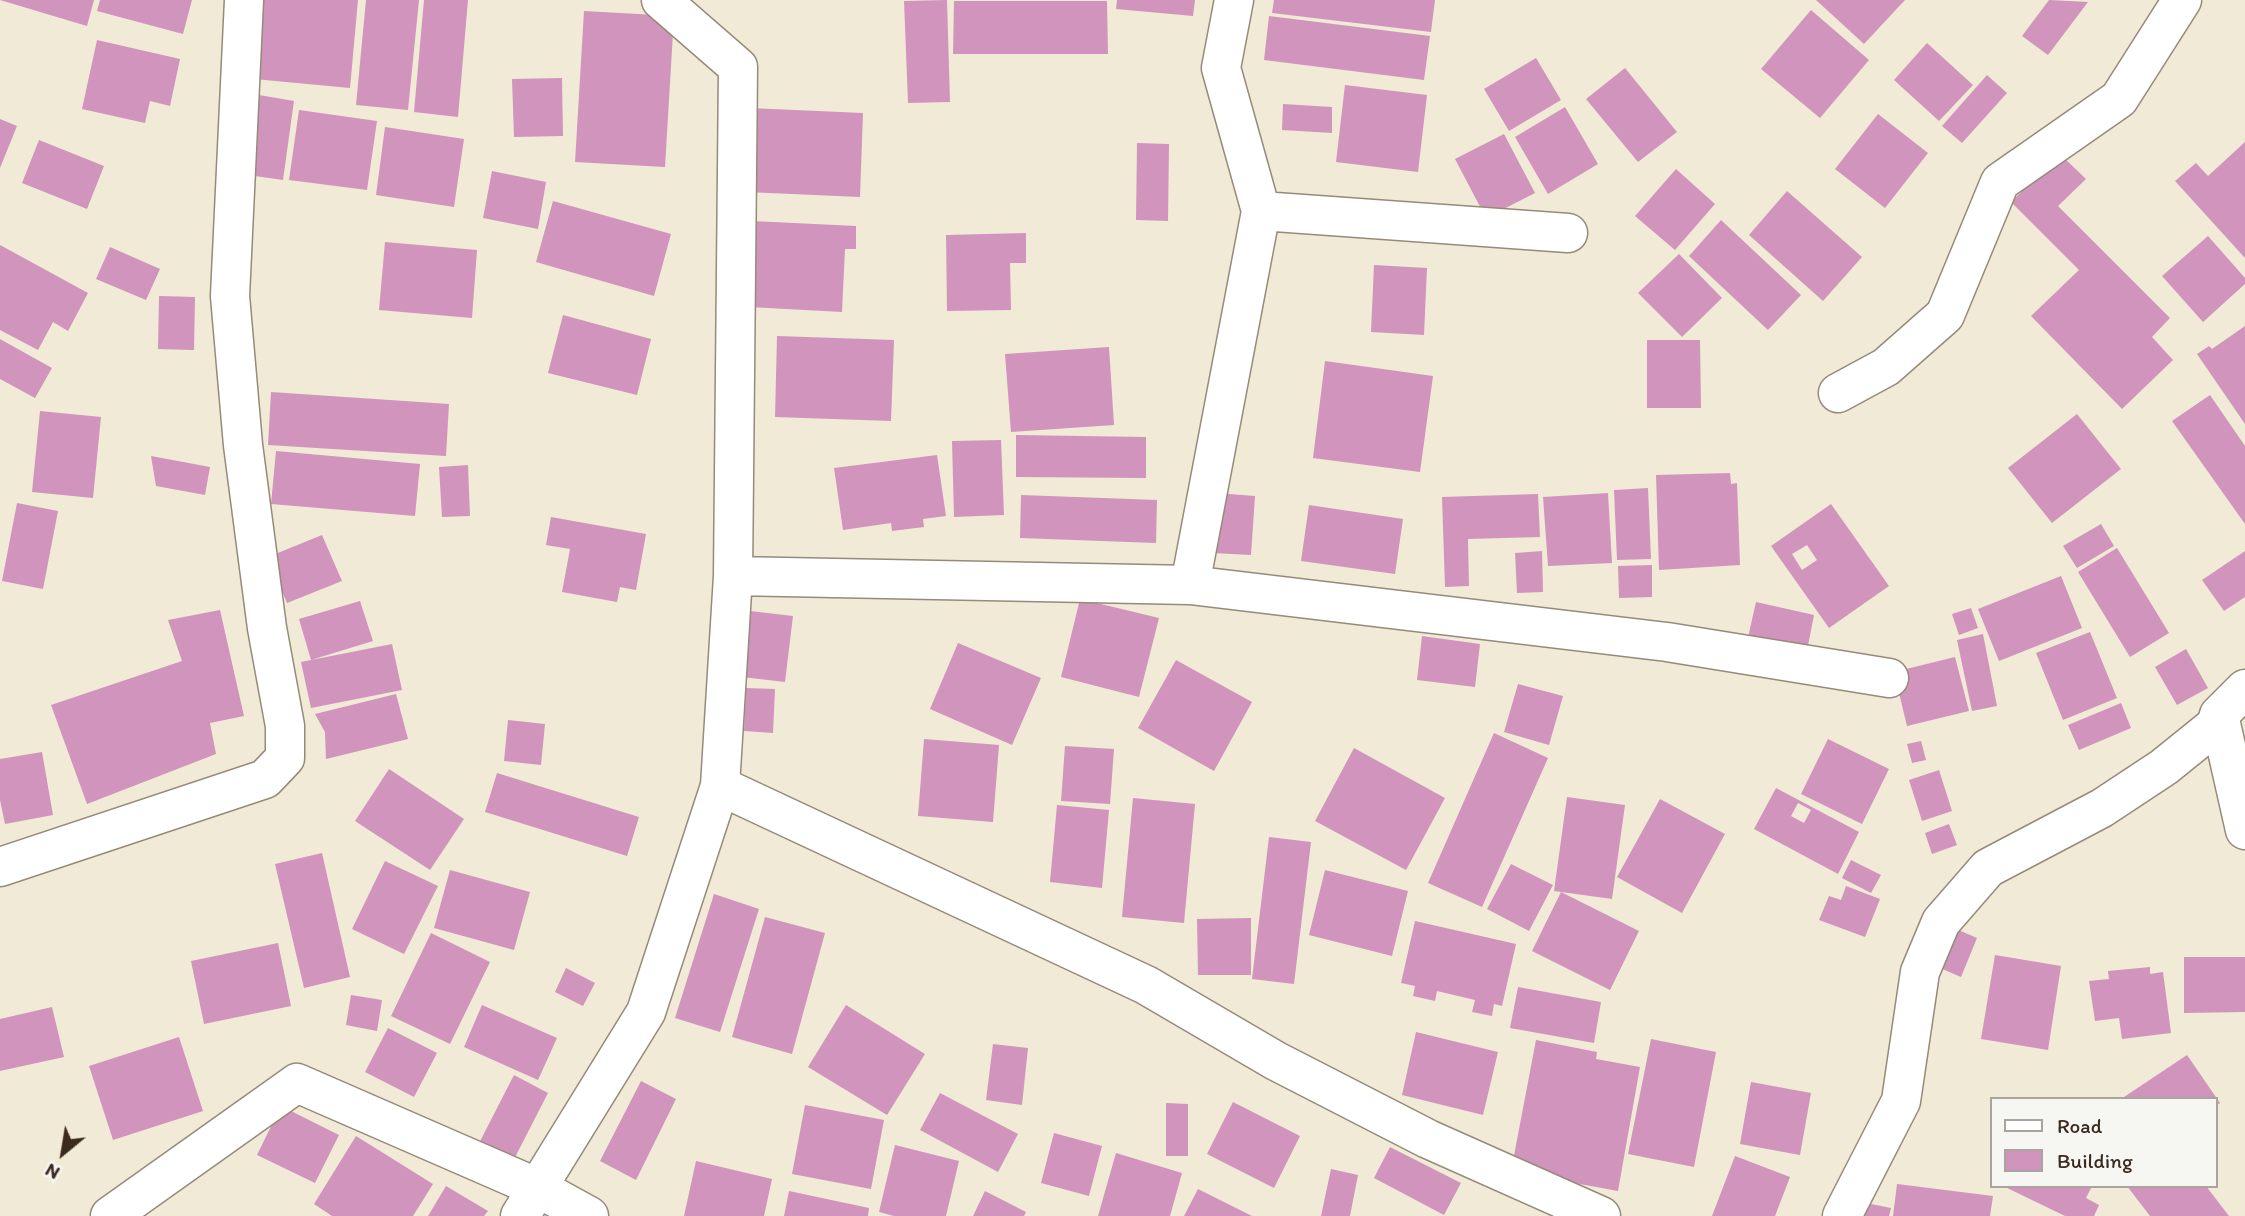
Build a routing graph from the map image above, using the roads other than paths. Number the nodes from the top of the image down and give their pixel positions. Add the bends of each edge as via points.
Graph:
1 (244, 0) edge
2 (661, 0) edge
3 (1234, 0) edge
4 (2182, 0) edge
5 (1261, 211) junction
6 (1568, 233) dead end
7 (1838, 393) dead end
8 (733, 576) junction
9 (1190, 585) junction
10 (1889, 678) dead end
11 (2232, 702) edge
12 (720, 786) junction
13 (2245, 830) edge
14 (0, 867) edge
15 (529, 1202) edge
16 (110, 1216) edge
17 (589, 1216) edge
18 (1601, 1216) edge
19 (1842, 1216) edge

1 - 14 street via 230,296 243,445 285,726 285,758 265,779
2 - 8 street via 738,67
3 - 5 street via 1221,68
4 - 7 street via 2119,99 2000,182 1945,315 1886,367
5 - 6 street
5 - 9 street
8 - 9 street
8 - 12 street
9 - 10 street via 1667,642
11 - 13 street
11 - 19 street via 2216,725 2164,767 2102,808 1987,868 1941,922 1920,972 1900,1101
12 - 15 street via 646,1012
12 - 18 street via 1146,985 1276,1061 1428,1139
15 - 16 street via 297,1083
15 - 17 street

